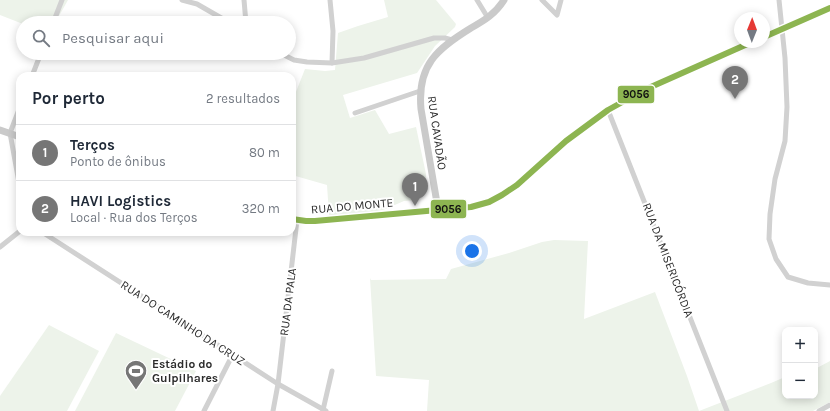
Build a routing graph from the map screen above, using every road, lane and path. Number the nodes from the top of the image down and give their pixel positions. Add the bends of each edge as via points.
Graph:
1 (62, 0) edge
2 (182, 0) edge
3 (244, 0) edge
4 (330, 0) edge
5 (477, 0) edge
6 (504, 0) edge
7 (542, 0) edge
8 (560, 0) edge
9 (779, 0) edge
10 (197, 2) edge
11 (830, 8) edge
12 (56, 16) edge
13 (219, 16) edge
14 (245, 16) edge
15 (488, 18) junction
16 (782, 29) junction
17 (770, 34) edge
18 (452, 40) junction
19 (738, 48) edge
20 (38, 60) edge
21 (294, 60) edge
22 (332, 63) junction
23 (34, 72) edge
24 (420, 91) junction
25 (608, 110) junction
26 (355, 113) dead end
27 (16, 118) edge
28 (0, 130) edge
29 (10, 134) junction
30 (16, 136) edge
31 (16, 166) edge
32 (438, 209) junction
33 (296, 220) edge
34 (16, 234) edge
35 (48, 236) edge
36 (293, 236) edge
37 (0, 247) edge
38 (830, 285) edge
39 (233, 354) junction
40 (332, 371) dead end
41 (278, 384) junction
42 (830, 405) edge
43 (324, 410) edge
44 (204, 411) edge
45 (273, 411) edge
46 (727, 411) edge
47 (819, 411) edge

1 - 12 street
2 - 10 street
3 - 14 street
4 - 22 street via 333,27
5 - 15 street
6 - 15 street, RUA CAVADÃO
7 - 8 street via 557,15
9 - 16 street
10 - 13 street
11 - 16 street
15 - 18 street, RUA CAVADÃO
16 - 17 street
16 - 38 street via 785,58 785,141 775,179 769,239 776,259 788,277 808,283
18 - 22 street via 434,38 364,58
18 - 24 street, RUA CAVADÃO via 429,63
19 - 25 street, RUA DO MONTE via 644,90
20 - 23 street
21 - 22 street
24 - 26 street
24 - 32 street, RUA CAVADÃO via 422,120
25 - 32 street, RUA DO MONTE via 566,141 502,196 471,207
25 - 46 street, RUA DA MISERICÓRDIA
27 - 29 street
28 - 29 street
29 - 30 street
29 - 31 street
32 - 33 street, RUA DO MONTE via 315,221
34 - 37 street
35 - 39 street, RUA DO CAMINHO DA CRUZ
36 - 41 street, RUA DA PALA
39 - 41 street, RUA DO CAMINHO DA CRUZ
39 - 44 street
40 - 43 street
41 - 43 street, RUA DO CAMINHO DA CRUZ
41 - 45 street, RUA DA PALA
42 - 47 street

